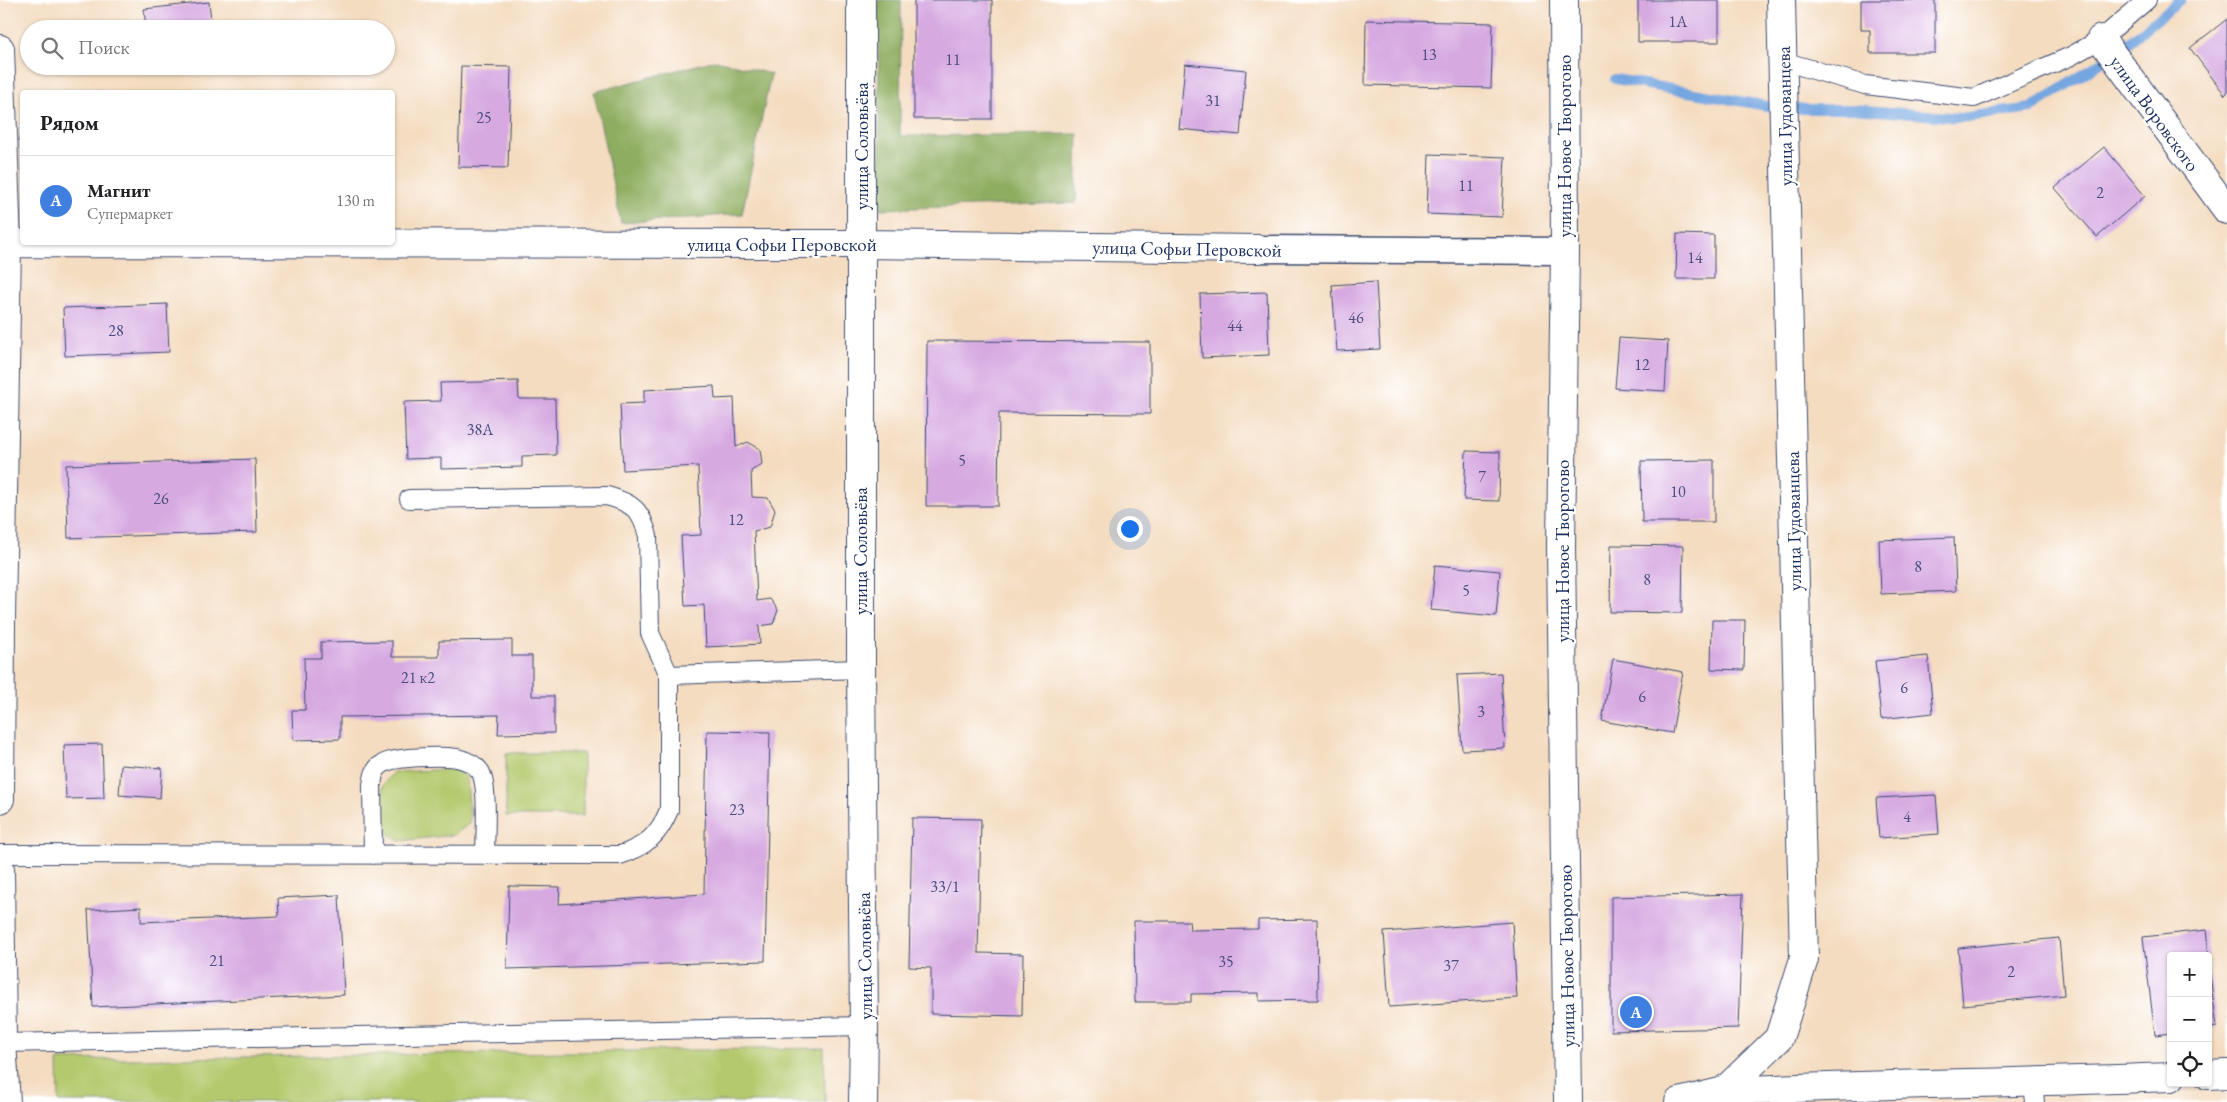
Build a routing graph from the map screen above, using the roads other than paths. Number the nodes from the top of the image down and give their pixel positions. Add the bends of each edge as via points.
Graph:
1 (861, 0) edge
2 (1564, 0) edge
3 (1781, 0) edge
4 (2147, 0) edge
5 (2101, 39) junction
6 (0, 49) edge
7 (1783, 61) junction
8 (2227, 210) edge
9 (3, 243) edge
10 (20, 243) edge
11 (395, 243) edge
12 (860, 244) junction
13 (1258, 249) joint
14 (1565, 252) junction
15 (409, 499) dead end
16 (0, 620) edge
17 (860, 669) junction
18 (669, 675) junction
19 (0, 799) edge
20 (0, 854) edge
21 (373, 855) junction
22 (485, 855) junction
23 (0, 869) edge
24 (864, 1026) junction
25 (2, 1043) junction
26 (2227, 1074) edge
27 (2212, 1075) edge
28 (2167, 1076) edge
29 (1724, 1091) junction
30 (2034, 1092) edge
31 (6, 1102) edge
32 (863, 1102) edge
33 (1568, 1102) edge
34 (1679, 1102) edge

1 - 12 street, улица Соловьёва
2 - 14 street, улица Новое Творогово
3 - 7 street, улица Гудованцева
4 - 5 lane
5 - 7 lane via 2071,56 1974,98 1865,85
5 - 8 street, улица Воровского
6 - 9 street
7 - 29 street, улица Гудованцева via 1804,959 1779,1038
9 - 10 street, улица Софьи Перовской
9 - 16 street
11 - 12 street, улица Софьи Перовской
12 - 13 street, улица Софьи Перовской
12 - 17 street, улица Соловьёва
13 - 14 street, улица Софьи Перовской
14 - 33 street, улица Новое Творогово via 1561,546
15 - 18 lane via 607,496 636,508 648,536 650,633
16 - 19 street
17 - 18 lane
17 - 24 street, улица Соловьёва
18 - 22 lane via 669,810 662,827 650,841 620,855
20 - 21 lane
21 - 22 lane
21 - 22 lane via 374,775 387,761 418,758 457,758 476,766 481,773 485,781
23 - 25 street
24 - 25 lane
24 - 32 street, улица Соловьёва
25 - 31 street
26 - 27 street
28 - 30 street
29 - 30 street via 1835,1086
29 - 34 street

